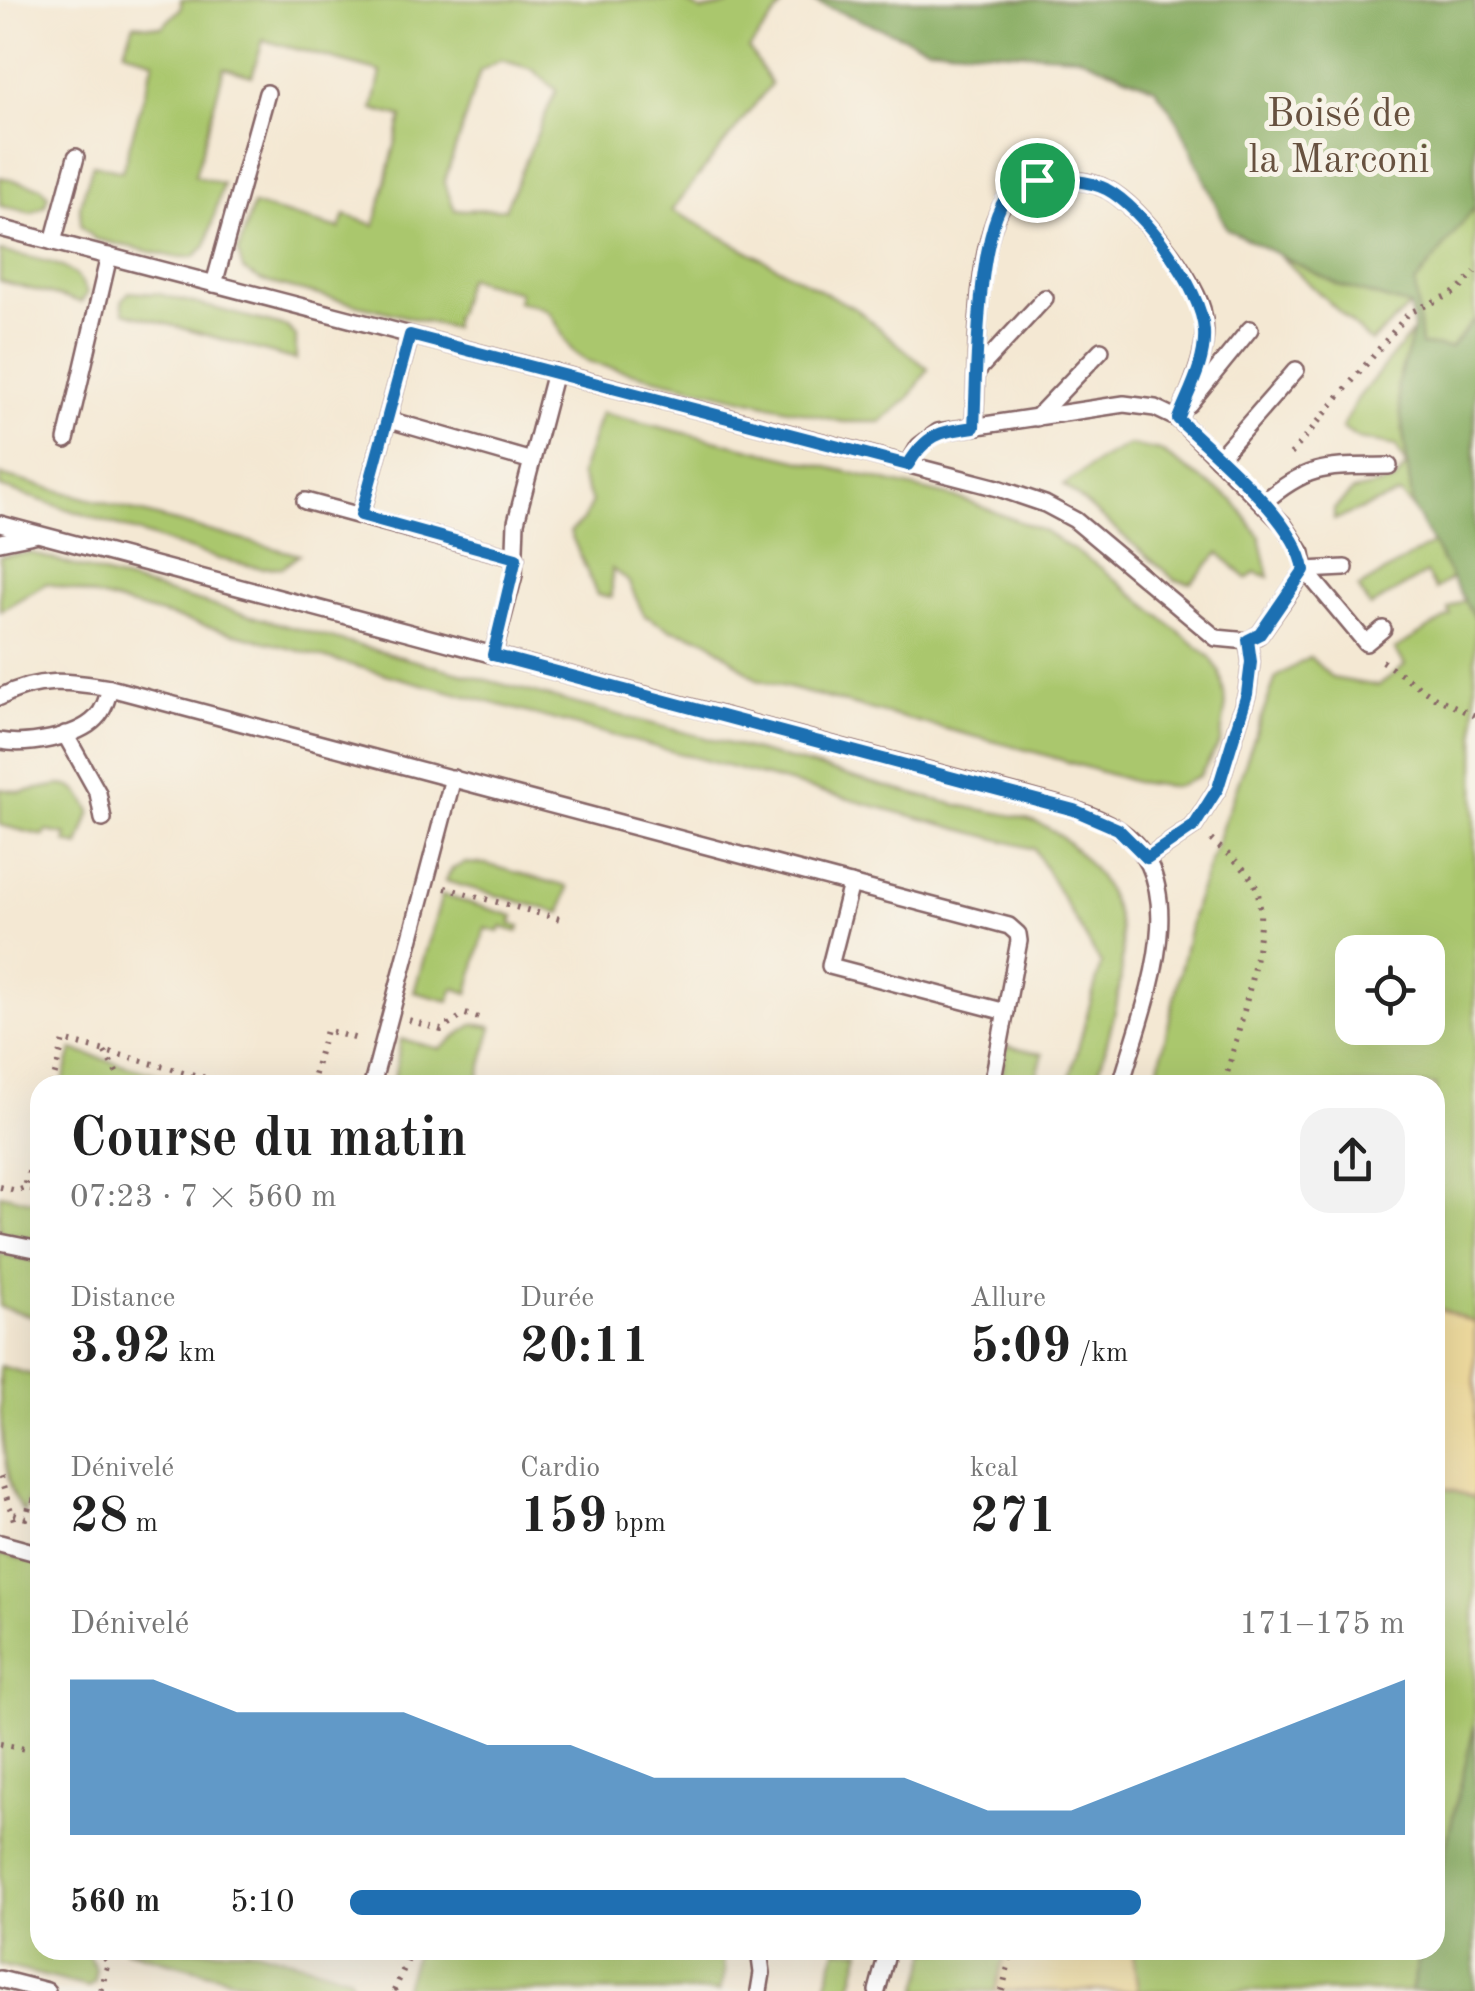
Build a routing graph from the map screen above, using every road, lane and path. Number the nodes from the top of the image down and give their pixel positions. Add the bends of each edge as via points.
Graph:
1 (267, 93) dead end
2 (76, 157) dead end
3 (0, 228) edge
4 (54, 242) junction
5 (110, 256) junction
6 (1475, 272) edge
7 (214, 284) junction
8 (1045, 298) dead end
9 (1250, 329) dead end
10 (410, 335) junction
11 (1101, 350) dead end
12 (978, 370) junction
13 (1296, 370) dead end
14 (555, 372) junction
15 (1036, 418) junction
16 (1178, 419) junction
17 (389, 420) junction
18 (974, 427) junction
19 (66, 440) dead end
20 (1218, 459) junction
21 (532, 461) junction
22 (908, 465) junction
23 (1388, 466) dead end
24 (1260, 500) junction
25 (305, 501) dead end
26 (361, 515) junction
27 (0, 524) edge
28 (38, 534) junction
29 (0, 542) edge
30 (516, 558) junction
31 (1345, 568) dead end
32 (1304, 570) junction
33 (1384, 628) dead end
34 (1248, 640) junction
35 (1366, 642) junction
36 (493, 655) junction
37 (110, 688) junction
38 (0, 697) edge
39 (1475, 716) edge
40 (66, 734) junction
41 (0, 741) edge
42 (453, 778) junction
43 (102, 819) dead end
44 (1194, 826) junction
45 (1147, 858) junction
46 (427, 882) junction
47 (851, 884) junction
48 (560, 919) dead end
49 (1006, 1012) junction
50 (391, 1015) junction
51 (482, 1019) dead end
52 (105, 1051) junction
53 (55, 1075) edge
54 (118, 1075) edge
55 (195, 1075) edge
56 (375, 1075) edge
57 (994, 1075) edge
58 (1124, 1075) edge
59 (1226, 1075) edge
60 (30, 1171) edge
61 (30, 1186) edge
62 (0, 1187) edge
63 (26, 1187) junction
64 (30, 1188) edge
65 (0, 1242) edge
66 (30, 1248) edge
67 (0, 1476) edge
68 (30, 1504) edge
69 (14, 1514) junction
70 (4, 1544) edge
71 (30, 1551) edge
72 (0, 1744) edge
73 (30, 1750) edge
74 (106, 1960) edge
75 (408, 1960) edge
76 (759, 1960) edge
77 (885, 1960) edge
78 (1010, 1960) edge
79 (0, 1978) edge
80 (47, 1991) edge
81 (101, 1991) edge
82 (394, 1991) edge
83 (759, 1991) edge
84 (877, 1991) edge
85 (1002, 1991) edge

1 - 7 lane
2 - 4 lane
3 - 4 lane
4 - 5 lane
5 - 7 lane
5 - 19 lane
6 - 24 path via 1458,291 1409,313
7 - 10 lane
8 - 12 lane
9 - 16 lane
10 - 14 lane
10 - 17 lane
11 - 15 lane
12 - 16 lane via 995,219 1015,188 1037,180 1075,180 1125,201 1184,273 1202,309 1199,369
12 - 18 lane
13 - 20 lane
14 - 21 lane
14 - 22 lane
15 - 16 lane via 1124,404
15 - 18 lane
16 - 20 lane
17 - 21 lane
17 - 26 lane
18 - 22 lane via 938,432
20 - 24 lane
21 - 30 lane via 516,522
22 - 34 lane via 1045,504 1100,540 1216,638
23 - 24 lane via 1323,467
24 - 32 lane via 1302,553
25 - 26 lane
26 - 30 lane
27 - 28 lane
28 - 29 lane
28 - 36 lane
30 - 36 lane
31 - 32 lane
32 - 34 lane via 1260,634
32 - 35 lane
33 - 35 lane
34 - 44 lane via 1247,694 1218,788
35 - 39 path via 1384,664
36 - 45 lane via 1074,810 1118,829
37 - 38 lane via 39,681
37 - 40 lane via 96,718
37 - 42 lane
40 - 41 lane
40 - 43 lane via 98,793
42 - 46 lane
42 - 47 lane
44 - 45 lane
44 - 59 path via 1254,882 1261,904
45 - 58 lane via 1162,909
46 - 48 path
46 - 50 lane
47 - 49 lane via 1014,930 1019,941
47 - 49 lane via 830,966
49 - 57 lane
50 - 51 path via 441,1030 465,1014
50 - 56 lane
52 - 53 path via 64,1040
52 - 54 path
52 - 55 path
60 - 63 path
61 - 63 path
62 - 63 path
63 - 64 path
65 - 66 lane
67 - 69 path
68 - 69 path via 26,1518
69 - 70 path
70 - 71 lane
72 - 73 path
74 - 81 path
75 - 82 path
76 - 83 lane
77 - 84 lane
78 - 85 path
79 - 80 lane

